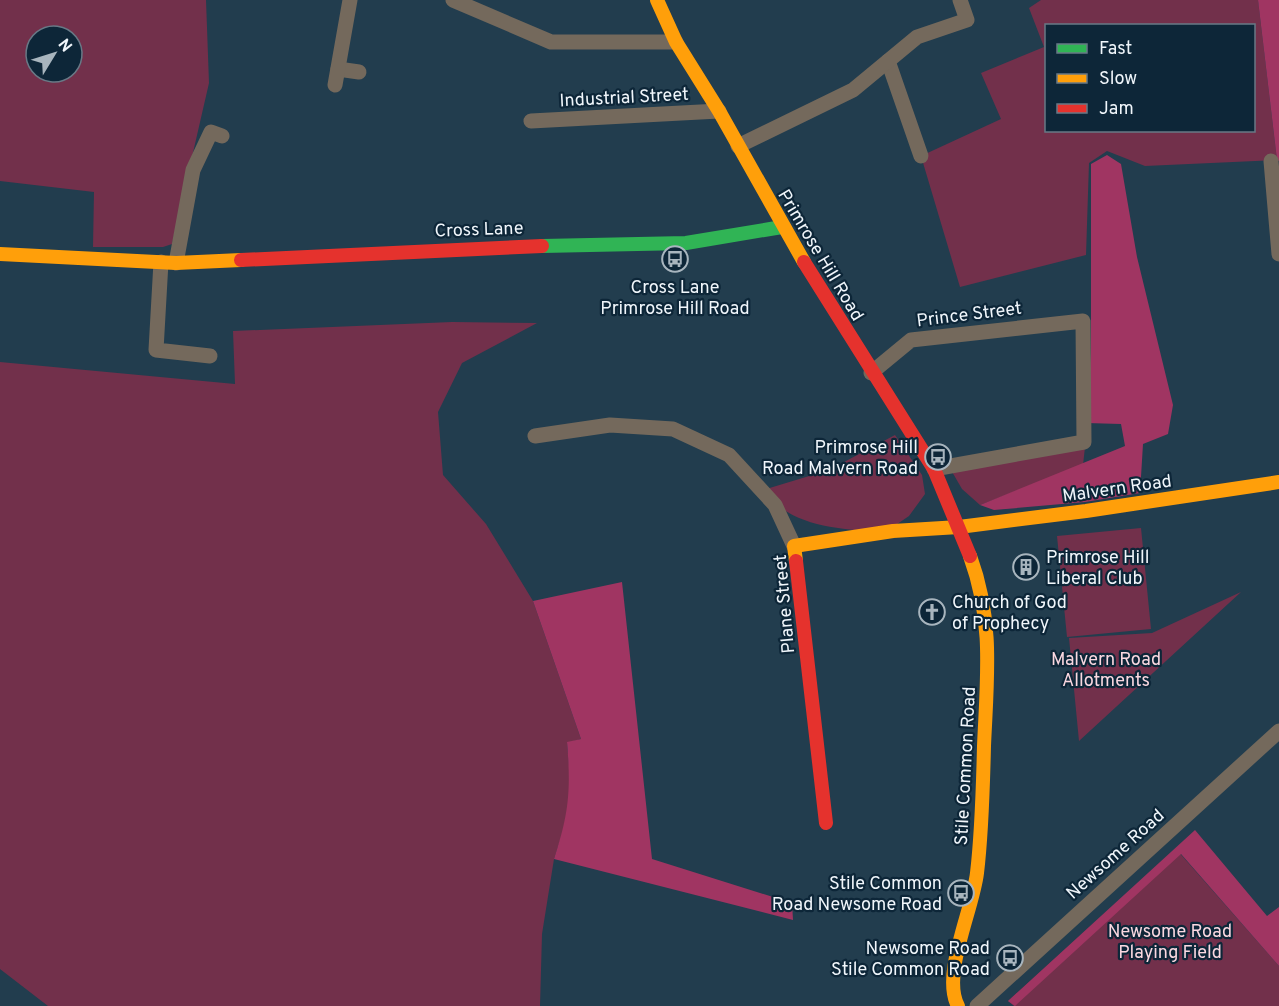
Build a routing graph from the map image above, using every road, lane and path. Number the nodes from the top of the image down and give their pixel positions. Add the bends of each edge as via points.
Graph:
1 (350, 0) edge
2 (453, 0) edge
3 (657, 0) edge
4 (960, 0) edge
5 (676, 42) junction
6 (888, 61) junction
7 (338, 69) junction
8 (359, 72) dead end
9 (335, 85) dead end
10 (719, 111) junction
11 (531, 121) dead end
12 (222, 136) dead end
13 (738, 146) junction
14 (921, 156) dead end
15 (1271, 161) dead end
16 (782, 227) junction
17 (0, 254) edge
18 (1279, 254) edge
19 (169, 262) junction
20 (210, 356) dead end
21 (871, 373) junction
22 (535, 436) dead end
23 (934, 469) junction
24 (1279, 482) edge
25 (959, 527) junction
26 (794, 546) junction
27 (1279, 731) edge
28 (826, 823) dead end
29 (958, 1006) edge
30 (977, 1006) edge

1 - 7 street
2 - 5 street via 551,42
3 - 5 street, Primrose Hill Road
4 - 6 street via 967,20 918,37
5 - 10 street, Primrose Hill Road
6 - 13 street via 853,90
6 - 14 street
7 - 8 street
7 - 9 street
10 - 11 street, Industrial Street
10 - 13 street, Primrose Hill Road
12 - 19 street via 211,132 193,170
13 - 16 street, Primrose Hill Road
15 - 18 street
16 - 19 street, Cross Lane via 686,243 456,248
16 - 21 street, Primrose Hill Road
17 - 19 street, Cross Lane
19 - 20 street via 156,350
21 - 23 street, Primrose Hill Road
21 - 23 street, Prince Street via 911,340 1083,321 1084,442
22 - 26 street via 610,425 673,429 729,455 775,506
23 - 25 street, Primrose Hill Road
24 - 25 street, Malvern Road
25 - 26 street, Plane Street via 893,531
25 - 29 street, Stile Common Road via 980,584 989,639 978,866 955,969 952,995
26 - 28 street, Plane Street
27 - 30 street, Newsome Road

